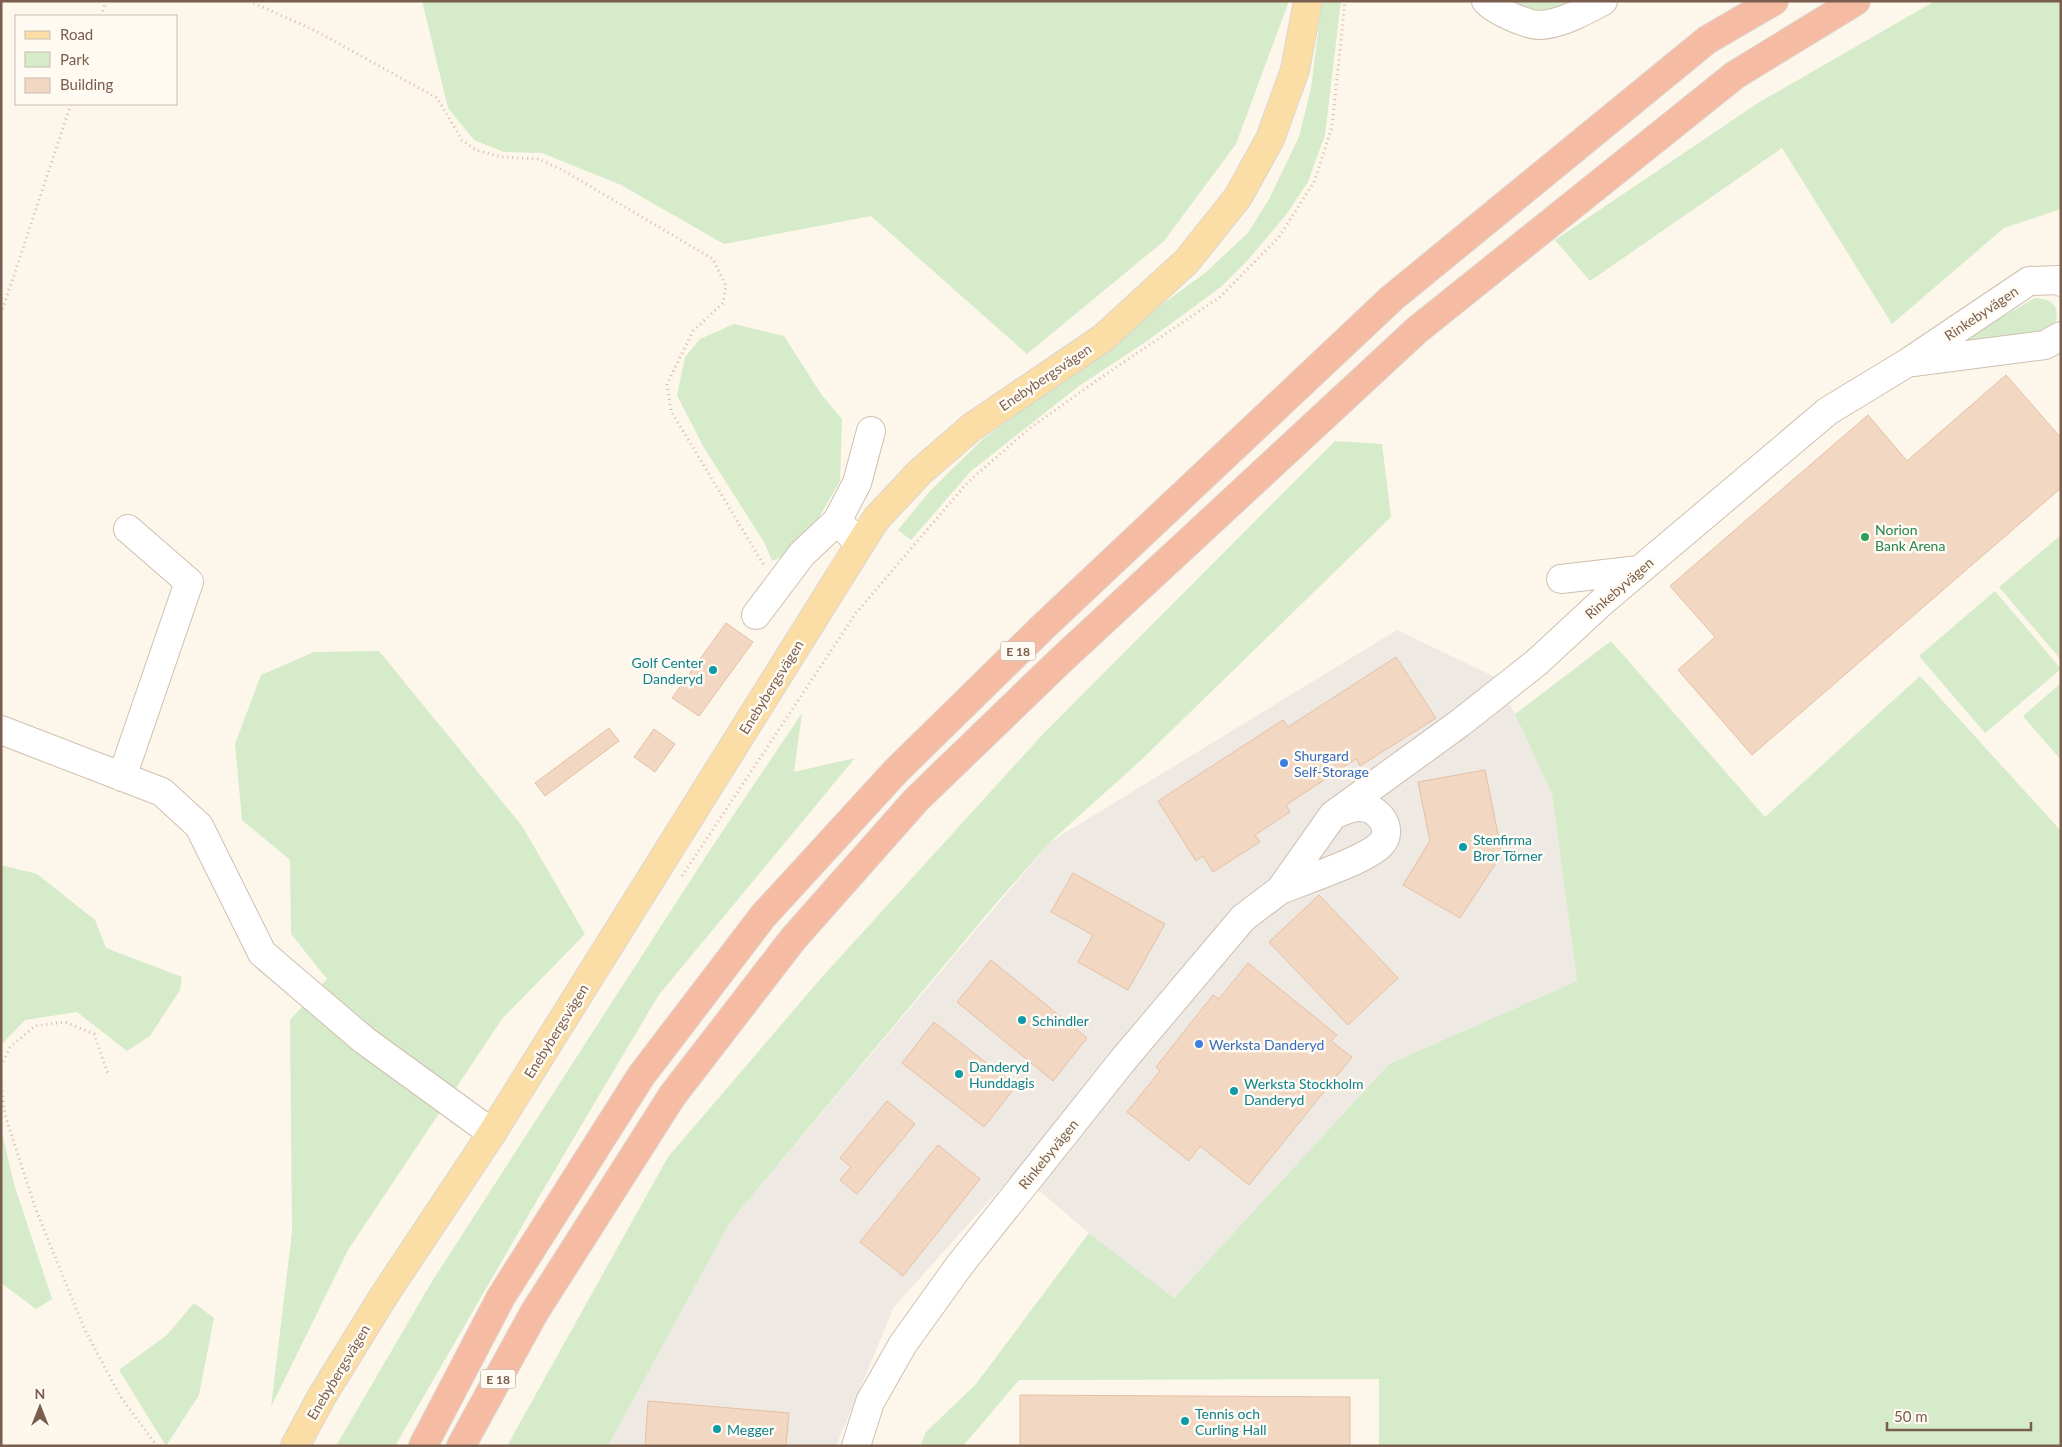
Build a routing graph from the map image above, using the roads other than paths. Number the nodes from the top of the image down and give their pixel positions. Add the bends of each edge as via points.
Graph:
1 (1308, 1) edge
2 (1486, 1) edge
3 (1603, 1) edge
4 (1774, 1) edge
5 (1856, 1) edge
6 (2061, 282) edge
7 (2061, 336) edge
8 (1907, 363) junction
9 (872, 431) dead end
10 (837, 521) junction
11 (128, 529) dead end
12 (860, 544) junction
13 (1640, 570) junction
14 (1561, 579) dead end
15 (756, 615) dead end
16 (1, 730) edge
17 (122, 776) junction
18 (1333, 815) junction
19 (1280, 890) junction
20 (492, 1133) junction
21 (295, 1446) edge
22 (423, 1446) edge
23 (461, 1446) edge
24 (856, 1446) edge

1 - 12 main road, Enebybergsvägen via 1295,70 1270,139 1238,197 1186,262 1103,338 972,427 920,472 876,520
2 - 3 street via 1508,16 1539,25 1565,19
4 - 22 highway, E 18 via 1707,40 1392,298 1044,626 896,771 763,916 641,1076 501,1297
5 - 23 highway, E 18 via 1735,75 1417,330 1060,661 916,800 793,939 672,1096 534,1313
6 - 8 street, Rinkebyvägen via 2029,281
7 - 8 street, Rinkebyvägen via 2045,345
8 - 13 street, Rinkebyvägen via 1828,411
9 - 10 street via 857,483
10 - 12 street
10 - 15 street via 802,554
11 - 17 street via 189,582
12 - 20 main road, Enebybergsvägen
13 - 14 street
13 - 18 street, Rinkebyvägen via 1536,663
16 - 17 street
17 - 20 street via 162,792 199,826 262,953 364,1040
18 - 19 street, Rinkebyvägen
18 - 19 street, Rinkebyvägen via 1360,806 1372,810 1384,821 1386,829 1382,843 1369,854
19 - 24 street, Rinkebyvägen via 1243,918 959,1266 903,1344 870,1402
20 - 21 main road, Enebybergsvägen via 385,1294

